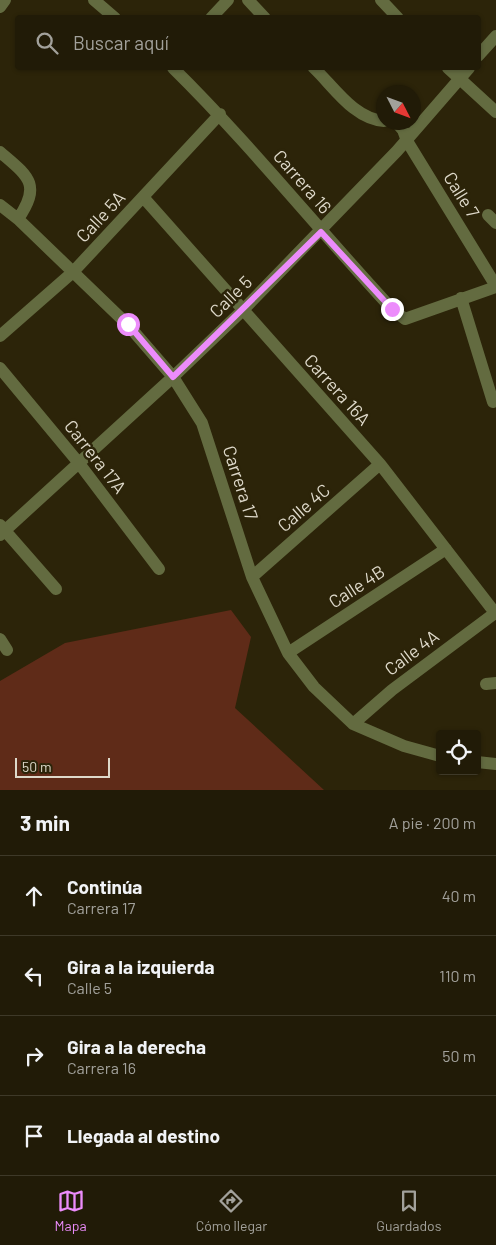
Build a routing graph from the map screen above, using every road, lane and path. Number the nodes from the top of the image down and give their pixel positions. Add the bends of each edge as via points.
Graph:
1 (5, 0) edge
2 (94, 0) edge
3 (228, 0) edge
4 (248, 0) edge
5 (381, 0) edge
6 (0, 7) edge
7 (112, 15) edge
8 (214, 15) edge
9 (262, 15) edge
10 (395, 15) edge
11 (496, 36) edge
12 (481, 53) edge
13 (175, 70) edge
14 (316, 70) edge
15 (450, 70) edge
16 (467, 70) edge
17 (459, 79) junction
18 (496, 112) edge
19 (220, 114) junction
20 (376, 120) edge
21 (403, 130) edge
22 (407, 141) junction
23 (0, 152) edge
24 (143, 197) junction
25 (0, 205) edge
26 (18, 219) junction
27 (321, 232) junction
28 (73, 272) junction
29 (496, 286) edge
30 (461, 298) junction
31 (243, 310) junction
32 (0, 336) edge
33 (0, 368) edge
34 (173, 377) junction
35 (493, 402) dead end
36 (78, 462) junction
37 (380, 464) junction
38 (1, 530) edge
39 (446, 550) junction
40 (159, 570) dead end
41 (252, 577) junction
42 (56, 589) dead end
43 (496, 614) edge
44 (0, 639) edge
45 (7, 650) dead end
46 (288, 653) junction
47 (353, 724) junction
48 (436, 755) edge
49 (481, 762) edge
50 (496, 764) edge

1 - 6 street
2 - 7 street
3 - 8 street
4 - 9 street
5 - 10 street
11 - 12 street
13 - 19 street, Carrera 16
14 - 20 street via 360,114
15 - 17 street
16 - 17 street, Calle 5
17 - 18 street
17 - 22 street, Calle 5
19 - 24 street, Calle 5A
19 - 27 street, Carrera 16
21 - 22 street, Calle 7
22 - 27 street, Calle 5
22 - 29 street, Calle 7
23 - 26 street via 25,174 31,186 28,204
24 - 28 street, Calle 5A
24 - 31 street, Carrera 16A
25 - 26 street, Carrera 17
26 - 28 street, Carrera 17
27 - 30 street, Carrera 16 via 405,319
27 - 31 street, Calle 5
28 - 32 street, Calle 5A
28 - 34 street, Carrera 17 via 128,324
29 - 30 street
30 - 35 street
31 - 34 street, Calle 5
31 - 37 street, Carrera 16A
33 - 36 street, Carrera 17A
34 - 36 street, Calle 5
34 - 41 street, Carrera 17 via 202,423
36 - 38 street, Calle 5
36 - 40 street, Carrera 17A
37 - 39 street, Carrera 16A
37 - 41 street, Calle 4C
38 - 42 street
39 - 43 street, Carrera 16A
39 - 46 street, Calle 4B
41 - 46 street, Carrera 17
43 - 47 street, Calle 4A via 392,690
44 - 45 street
46 - 47 street, Carrera 17 via 314,687
47 - 48 street, Carrera 17 via 404,746
49 - 50 street

